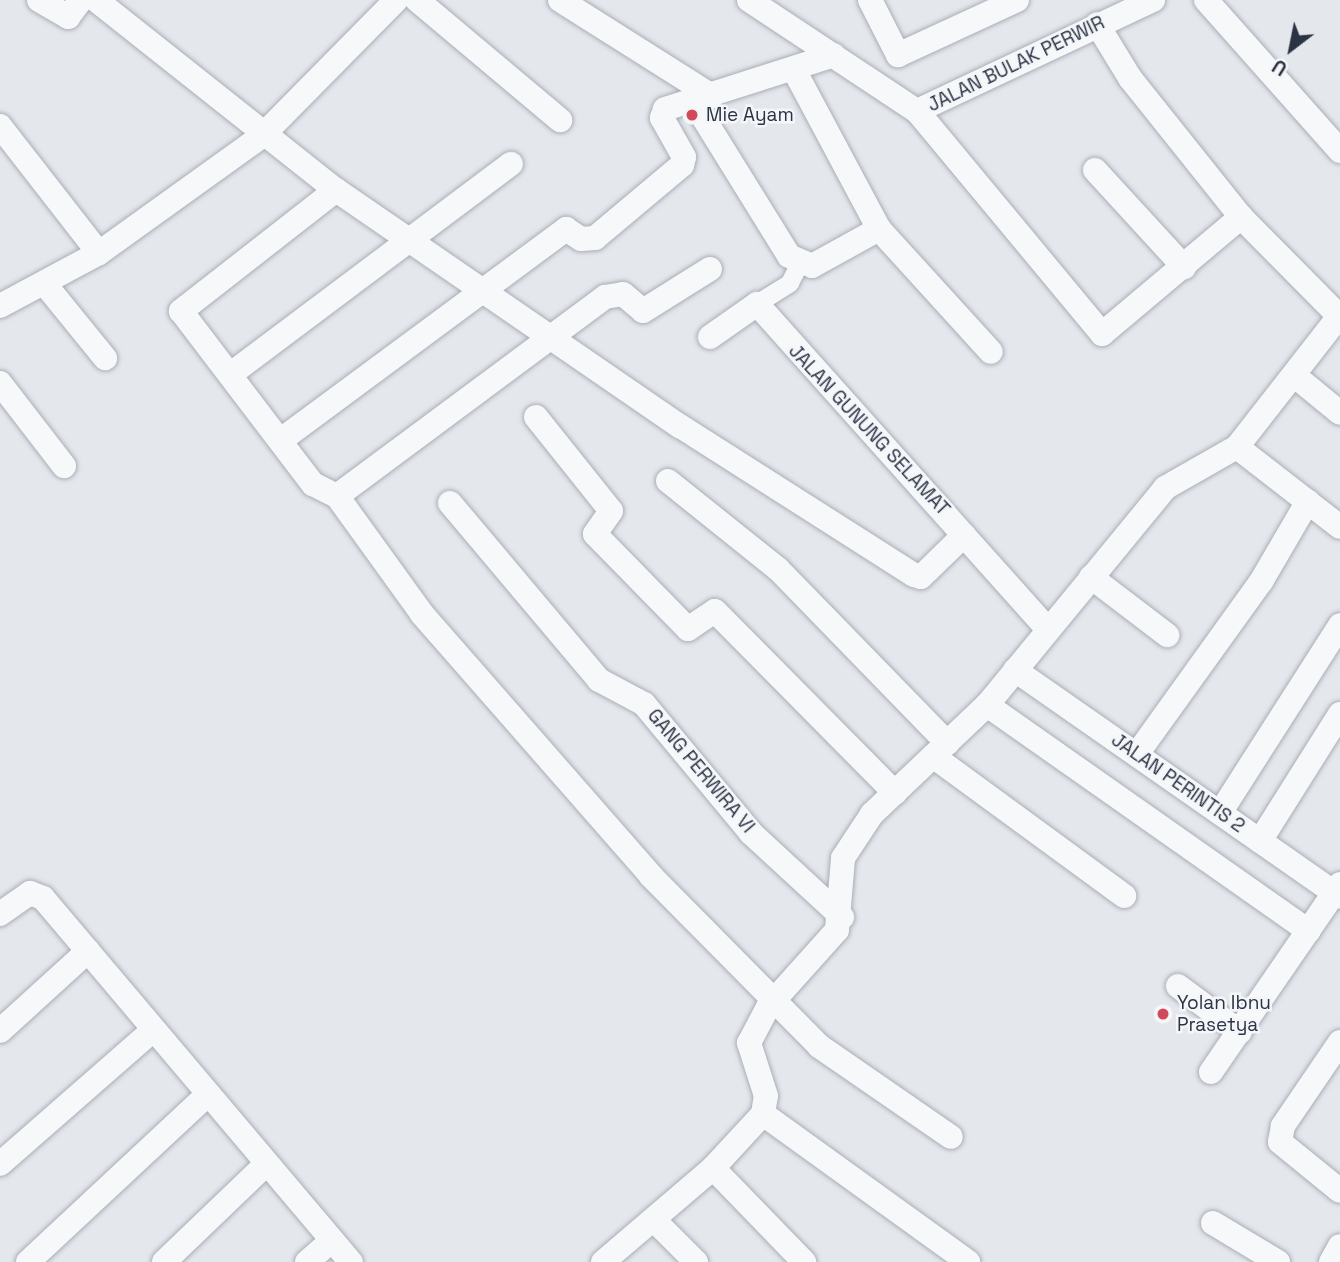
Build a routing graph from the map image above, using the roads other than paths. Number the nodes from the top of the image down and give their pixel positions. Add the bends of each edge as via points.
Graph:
1 (39, 0) edge
2 (81, 0) edge
3 (96, 0) edge
4 (396, 0) edge
5 (417, 0) edge
6 (560, 0) edge
7 (748, 0) edge
8 (870, 0) edge
9 (1017, 0) edge
10 (1153, 0) edge
11 (1206, 0) edge
12 (1097, 24) junction
13 (834, 55) junction
14 (795, 72) junction
15 (703, 98) junction
16 (918, 111) junction
17 (560, 120) dead end
18 (0, 126) edge
19 (262, 135) junction
20 (1340, 151) edge
21 (511, 164) dead end
22 (1095, 170) dead end
23 (337, 190) junction
24 (1241, 217) junction
25 (878, 229) junction
26 (409, 241) junction
27 (99, 253) junction
28 (799, 265) junction
29 (1184, 267) junction
30 (710, 269) dead end
31 (44, 284) junction
32 (483, 291) junction
33 (757, 304) junction
34 (0, 306) edge
35 (1340, 316) edge
36 (546, 335) junction
37 (710, 337) dead end
38 (991, 352) dead end
39 (104, 358) dead end
40 (231, 374) junction
41 (1295, 376) junction
42 (0, 383) edge
43 (1340, 414) edge
44 (536, 417) dead end
45 (281, 440) junction
46 (1237, 446) junction
47 (64, 466) dead end
48 (668, 481) dead end
49 (337, 496) junction
50 (1308, 501) junction
51 (450, 503) dead end
52 (1340, 527) edge
53 (964, 535) junction
54 (1091, 577) junction
55 (1048, 629) junction
56 (1167, 635) dead end
57 (1336, 642) edge
58 (1016, 670) junction
59 (987, 705) junction
60 (1340, 714) edge
61 (940, 749) junction
62 (1137, 754) junction
63 (895, 793) junction
64 (1220, 813) junction
65 (1260, 841) junction
66 (1338, 891) edge
67 (1124, 896) dead end
68 (0, 914) edge
69 (842, 917) junction
70 (1308, 931) junction
71 (88, 951) junction
72 (1178, 986) dead end
73 (773, 1002) junction
74 (0, 1031) edge
75 (152, 1031) junction
76 (1240, 1032) junction
77 (1340, 1042) edge
78 (1211, 1072) dead end
79 (206, 1096) junction
80 (763, 1114) junction
81 (951, 1137) dead end
82 (0, 1164) edge
83 (265, 1165) junction
84 (713, 1168) junction
85 (1340, 1191) edge
86 (655, 1222) junction
87 (1213, 1223) dead end
88 (331, 1241) junction
89 (1340, 1246) edge
90 (28, 1262) edge
91 (164, 1262) edge
92 (307, 1262) edge
93 (351, 1262) edge
94 (603, 1262) edge
95 (696, 1262) edge
96 (804, 1262) edge
97 (968, 1262) edge
98 (1278, 1262) edge
99 (1331, 1262) edge

1 - 2 street via 68,17
3 - 19 street via 193,73
4 - 19 street
5 - 17 street
6 - 15 street
7 - 13 street
8 - 9 street via 898,55
10 - 12 street, JALAN BULAK PERWIR
11 - 20 street
12 - 16 street, JALAN BULAK PERWIR
12 - 24 street via 1130,78
13 - 14 street
13 - 16 street
14 - 15 street
14 - 25 street
15 - 28 street
15 - 32 street via 661,114 684,157 682,165 595,238 581,239 566,229
16 - 29 street via 1102,334
18 - 27 street
19 - 23 street
19 - 27 street
21 - 26 street
22 - 29 street
23 - 26 street
23 - 40 street via 181,311
24 - 29 street
24 - 35 street
25 - 28 street via 811,266
25 - 38 street
26 - 32 street
26 - 40 street
27 - 31 street
28 - 33 street via 790,283
30 - 36 street via 643,311 615,291
31 - 34 street
31 - 39 street
32 - 36 street
32 - 45 street
33 - 37 street
33 - 53 street, JALAN GUNUNG SELAMAT
35 - 41 street
36 - 49 street
36 - 53 street via 914,575 921,577
40 - 45 street
41 - 43 street
41 - 46 street
42 - 47 street
44 - 63 street via 611,511 595,534 688,629 715,611
45 - 49 street via 313,484
46 - 50 street
46 - 54 street via 1165,488
48 - 61 street via 778,569
49 - 73 street via 422,614 515,723
50 - 52 street
50 - 62 street via 1255,591
51 - 69 street, GANG PERWIRA VI via 599,680 645,704 751,833
53 - 55 street, JALAN GUNUNG SELAMAT
54 - 55 street
54 - 56 street
55 - 58 street
57 - 64 street
58 - 59 street
58 - 62 street, JALAN PERINTIS 2
59 - 61 street
59 - 70 street
60 - 65 street
61 - 63 street
61 - 67 street
62 - 64 street, JALAN PERINTIS 2
63 - 69 street via 872,814 843,858
64 - 65 street, JALAN PERINTIS 2
65 - 66 street, JALAN PERINTIS 2
66 - 70 street
68 - 71 street via 36,892
69 - 73 street via 827,944
70 - 76 street
71 - 74 street
71 - 75 street
72 - 76 street
73 - 80 street via 750,1043 766,1096
73 - 81 street via 819,1045
75 - 79 street
75 - 82 street
76 - 78 street
77 - 85 street via 1283,1126 1280,1142
79 - 83 street
79 - 90 street
80 - 84 street
80 - 97 street
83 - 88 street
83 - 91 street
84 - 86 street
84 - 96 street
86 - 94 street
86 - 95 street
87 - 98 street
88 - 92 street
88 - 93 street
89 - 99 street

